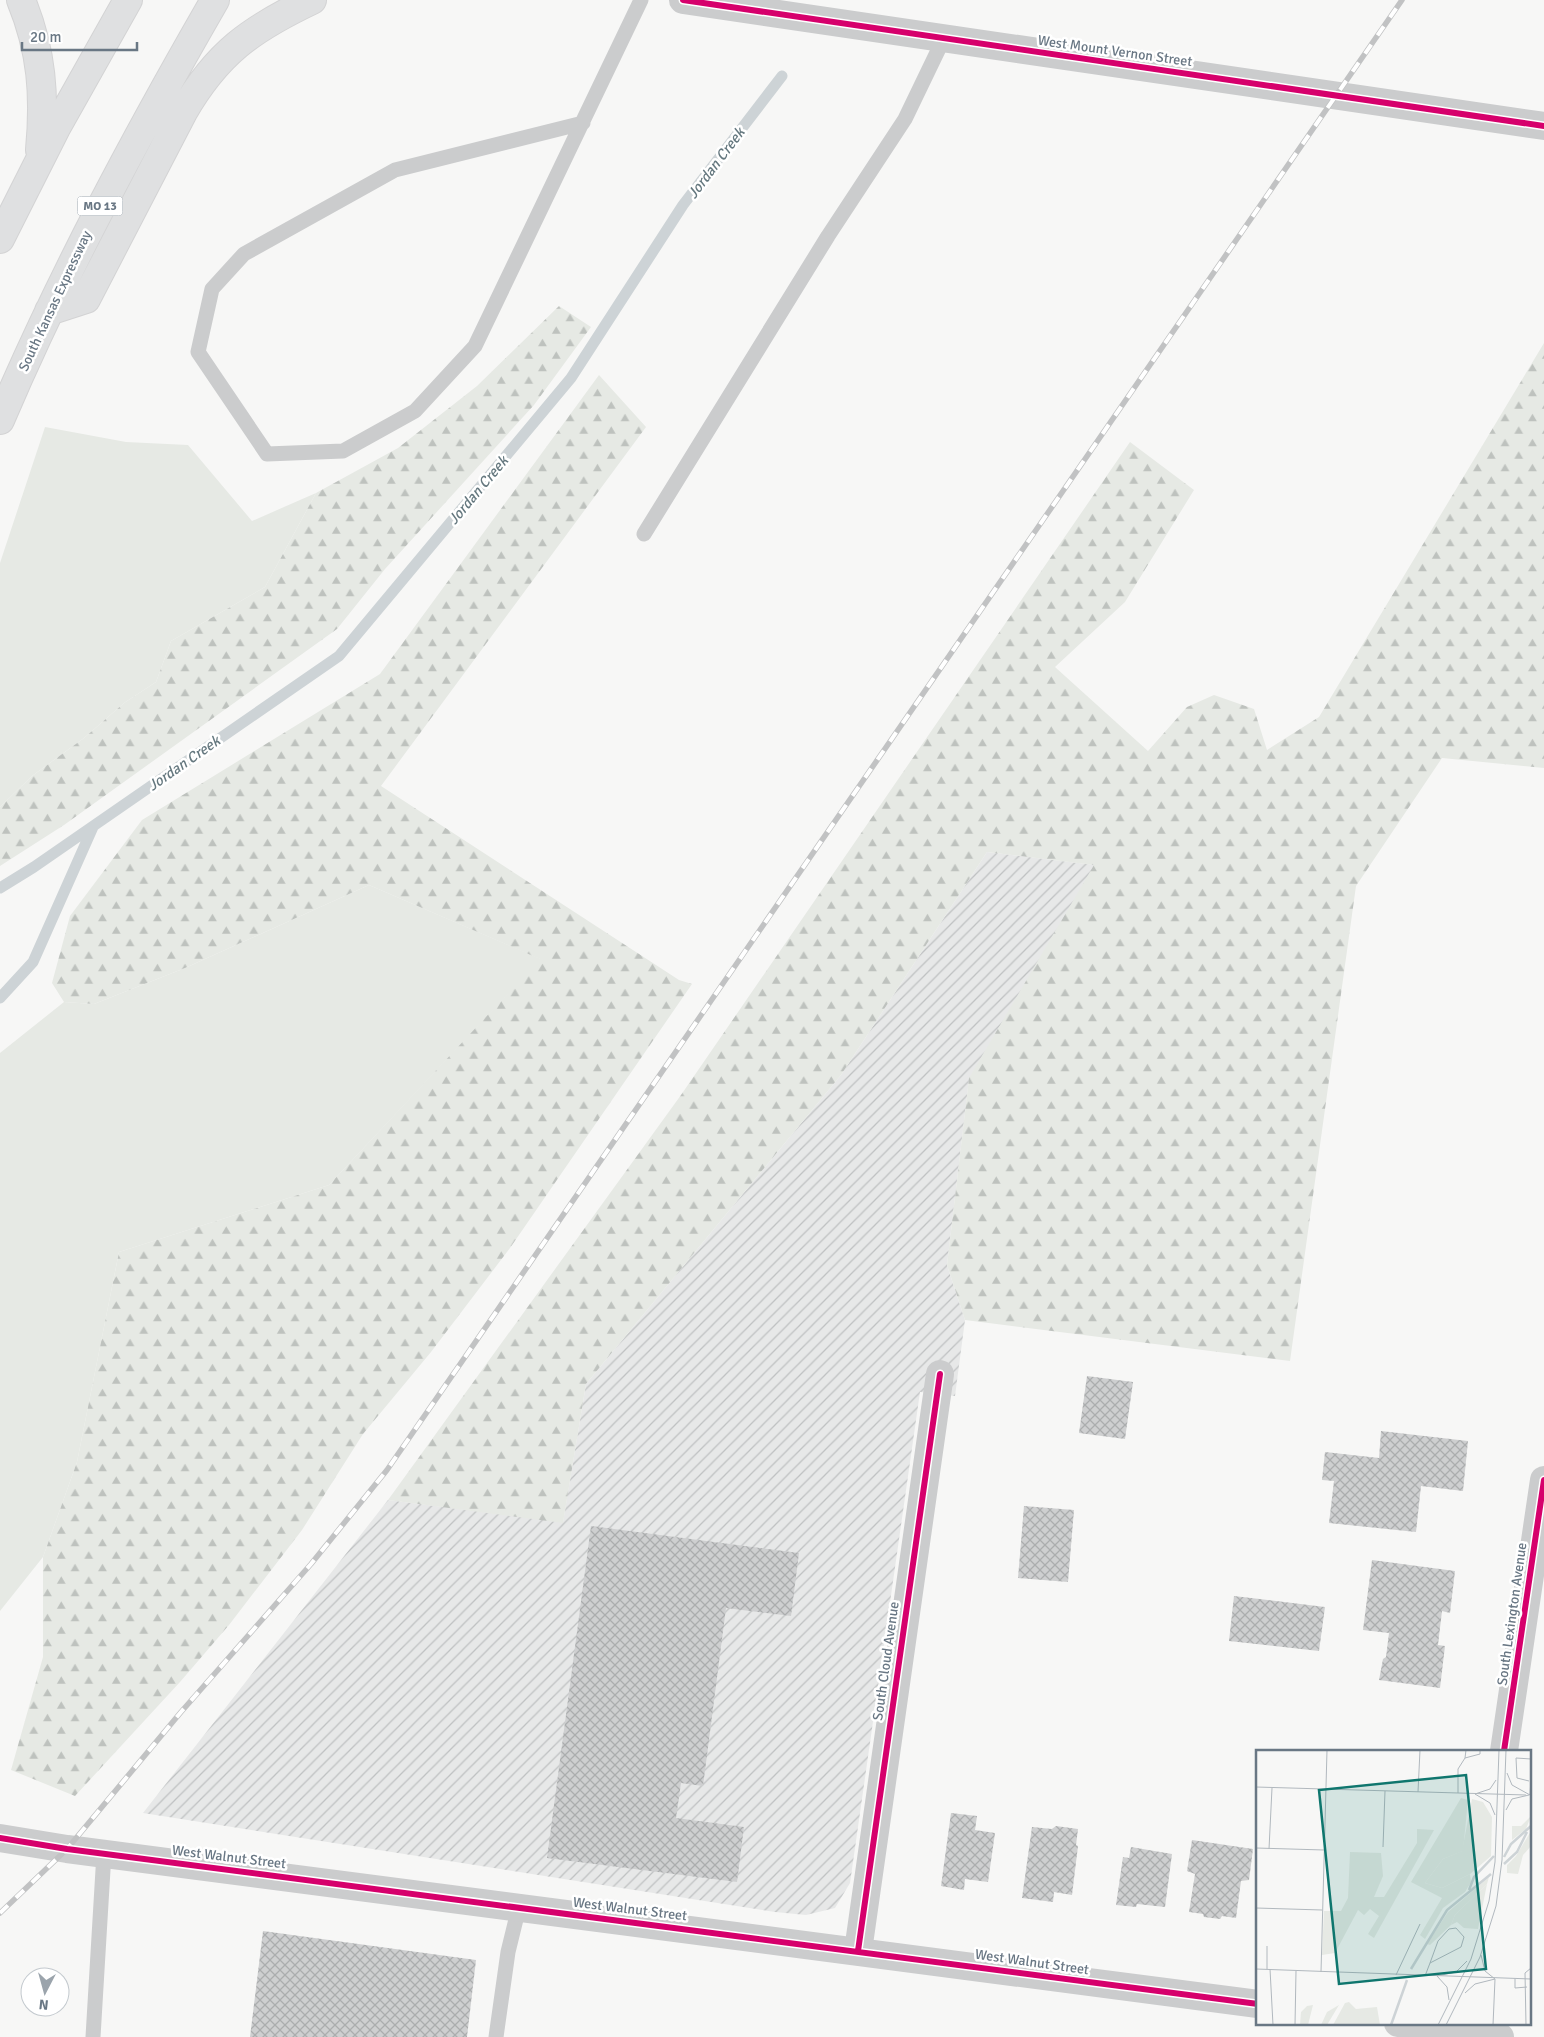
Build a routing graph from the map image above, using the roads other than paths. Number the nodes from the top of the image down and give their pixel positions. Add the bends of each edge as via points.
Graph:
1 (21, 0) edge
2 (128, 0) edge
3 (215, 0) edge
4 (312, 0) edge
5 (641, 0) edge
6 (683, 0) edge
7 (944, 38) junction
8 (583, 123) junction
9 (1544, 126) edge
10 (39, 162) junction
11 (0, 239) edge
12 (49, 311) junction
13 (0, 420) edge
14 (644, 534) dead end
15 (940, 1374) dead end
16 (1544, 1480) edge
17 (1504, 1750) edge
18 (0, 1838) edge
19 (104, 1853) junction
20 (519, 1907) junction
21 (858, 1951) junction
22 (1256, 2004) edge
23 (1406, 2024) edge
24 (1462, 2031) edge
25 (93, 2037) edge
26 (496, 2037) edge
27 (1500, 2037) edge

1 - 10 main road via 38,49 42,134
2 - 10 main road
3 - 12 main road, South Kansas Expressway / MO 13 via 115,178
4 - 12 main road via 246,36 211,70 183,112 86,299
5 - 8 lane
6 - 7 street, West Mount Vernon Street
7 - 9 street, West Mount Vernon Street
7 - 14 lane via 905,119 828,236
8 - 8 lane via 475,346 415,411 343,452 267,454 198,352 212,289 244,254 395,170
10 - 11 main road
12 - 13 main road, South Kansas Expressway / MO 13
15 - 21 street, South Cloud Avenue
16 - 17 street, South Lexington Avenue
18 - 19 street, West Walnut Street
19 - 20 street, West Walnut Street
19 - 25 lane
20 - 21 street, West Walnut Street
20 - 26 lane via 508,1952
21 - 22 street, West Walnut Street
23 - 24 street
24 - 27 street

